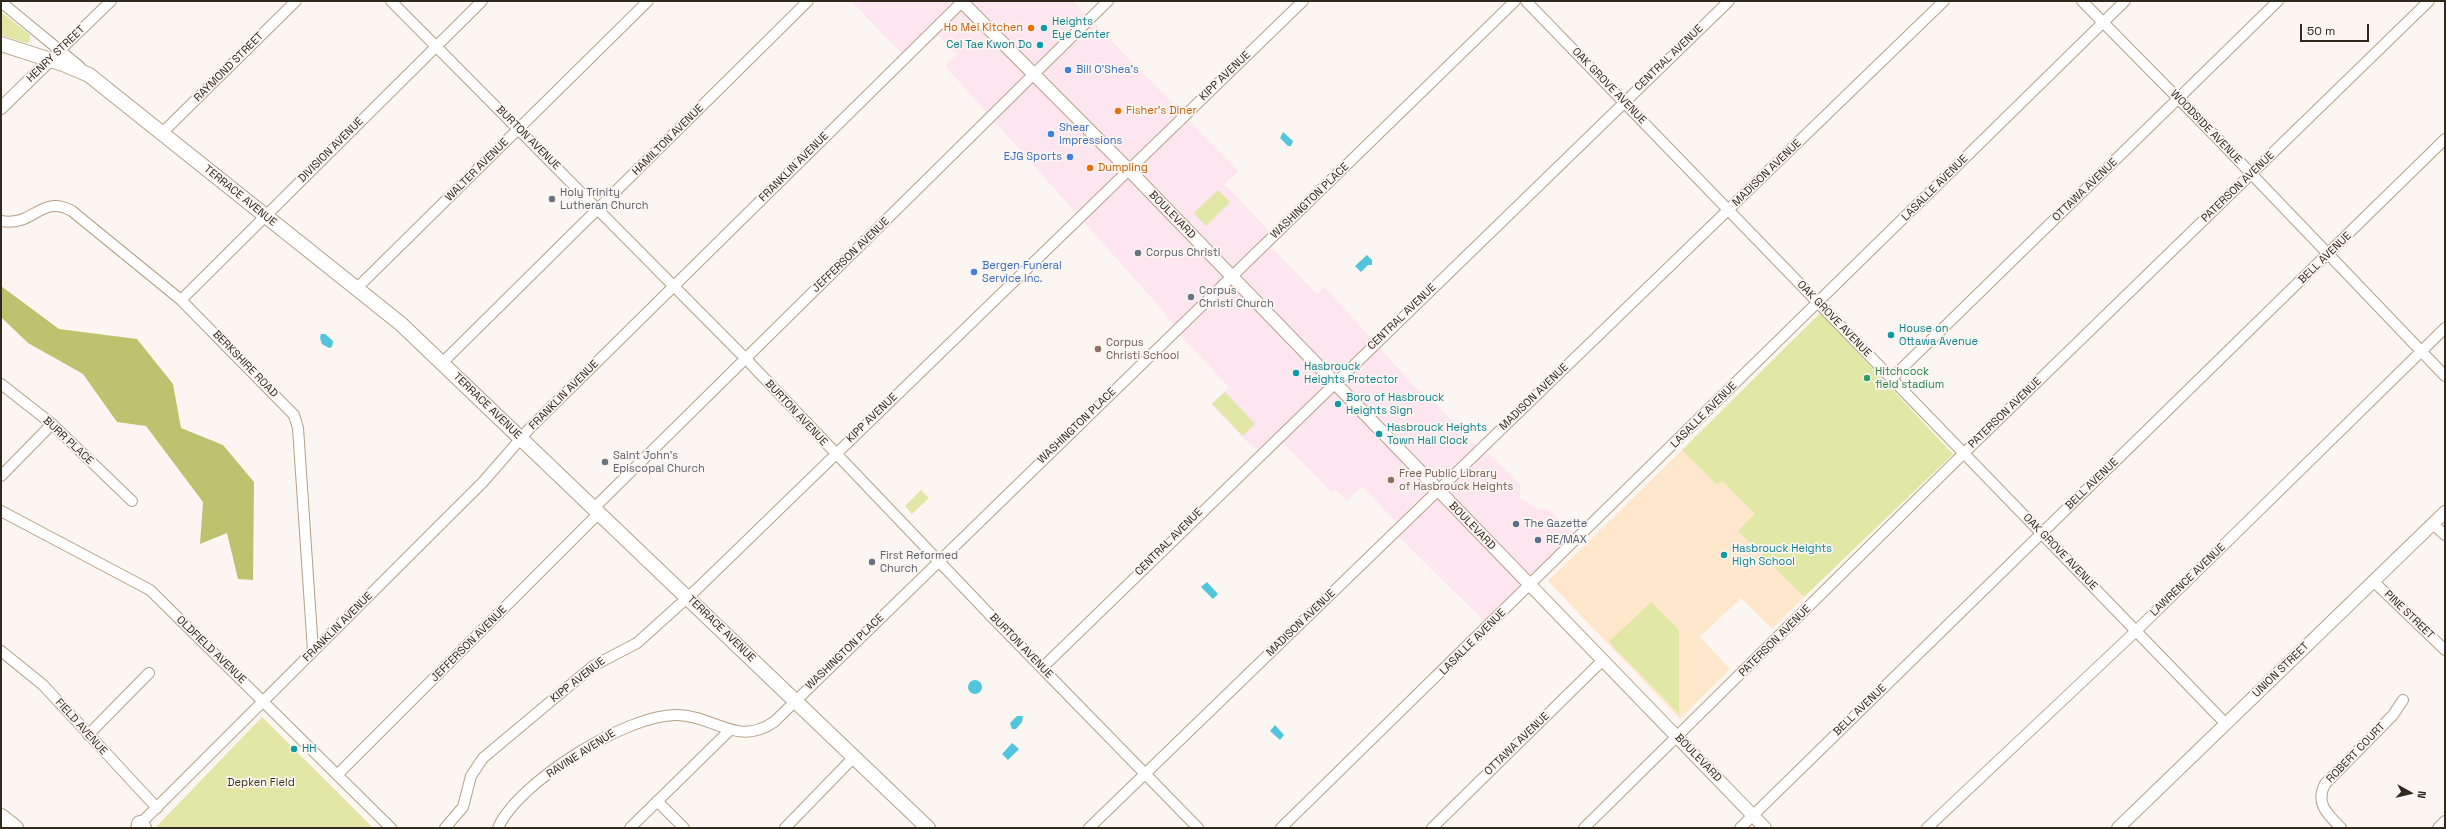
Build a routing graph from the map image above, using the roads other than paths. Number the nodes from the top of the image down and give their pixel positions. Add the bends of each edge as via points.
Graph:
1 (111, 1) edge
2 (296, 1) edge
3 (391, 1) edge
4 (482, 1) edge
5 (648, 1) edge
6 (808, 1) edge
7 (962, 1) edge
8 (1108, 1) edge
9 (1304, 1) edge
10 (1515, 1) edge
11 (1526, 1) edge
12 (1729, 1) edge
13 (1944, 1) edge
14 (2082, 1) edge
15 (2125, 1) edge
16 (2278, 1) edge
17 (2429, 1) edge
18 (1, 2) edge
19 (2103, 23) junction
20 (1, 44) edge
21 (436, 46) junction
22 (56, 55) junction
23 (1034, 74) junction
24 (2178, 98) junction
25 (1624, 102) junction
26 (1, 108) edge
27 (518, 129) junction
28 (162, 133) junction
29 (2445, 139) edge
30 (1129, 170) junction
31 (2251, 174) junction
32 (597, 209) junction
33 (1729, 210) junction
34 (266, 216) junction
35 (1, 221) edge
36 (2329, 254) junction
37 (1232, 277) junction
38 (674, 287) junction
39 (356, 288) junction
40 (181, 300) junction
41 (1818, 302) junction
42 (2445, 328) edge
43 (2421, 351) junction
44 (746, 359) junction
45 (442, 363) junction
46 (2445, 376) edge
47 (1892, 378) junction
48 (1335, 383) junction
49 (1, 384) edge
50 (52, 424) junction
51 (522, 439) junction
52 (1964, 453) junction
53 (831, 458) junction
54 (1, 476) edge
55 (1438, 490) junction
56 (132, 501) dead end
57 (597, 510) junction
58 (1, 511) edge
59 (2445, 512) edge
60 (2433, 524) junction
61 (2042, 533) junction
62 (2445, 535) edge
63 (939, 560) junction
64 (2373, 581) junction
65 (1530, 585) junction
66 (688, 597) junction
67 (2136, 631) junction
68 (2445, 650) edge
69 (1, 651) edge
70 (313, 651) junction
71 (1603, 660) junction
72 (1042, 668) junction
73 (149, 672) dead end
74 (796, 700) junction
75 (2403, 700) dead end
76 (264, 701) junction
77 (2226, 724) junction
78 (730, 730) junction
79 (88, 735) junction
80 (1677, 737) junction
81 (854, 757) junction
82 (1145, 774) junction
83 (337, 775) junction
84 (657, 801) junction
85 (157, 808) junction
86 (1753, 815) junction
87 (1, 817) edge
88 (2445, 821) edge
89 (140, 827) edge
90 (15, 828) edge
91 (391, 828) edge
92 (445, 828) edge
93 (498, 828) edge
94 (630, 828) edge
95 (684, 828) edge
96 (785, 828) edge
97 (928, 828) edge
98 (1089, 828) edge
99 (1198, 828) edge
100 (1281, 828) edge
101 (1432, 828) edge
102 (1584, 828) edge
103 (1740, 828) edge
104 (1765, 828) edge
105 (1927, 828) edge
106 (2118, 828) edge
107 (2341, 828) edge
108 (2438, 828) edge

1 - 22 street, HENRY STREET
2 - 28 street, RAYMOND STREET
3 - 21 street, BURTON AVENUE
4 - 21 street, DIVISION AVENUE
5 - 27 street, WALTER AVENUE
6 - 32 street, HAMILTON AVENUE
7 - 23 street, BOULEVARD
7 - 38 street, FRANKLIN AVENUE
8 - 23 street, JEFFERSON AVENUE
9 - 30 street, KIPP AVENUE
10 - 37 street, WASHINGTON PLACE
11 - 25 street, OAK GROVE AVENUE
12 - 25 street, CENTRAL AVENUE
13 - 33 street, MADISON AVENUE
14 - 19 street, WOODSIDE AVENUE
15 - 19 street, LASALLE AVENUE
16 - 24 street, OTTAWA AVENUE
17 - 31 street, PATERSON AVENUE
18 - 22 street
19 - 24 street, WOODSIDE AVENUE
19 - 41 street, LASALLE AVENUE
20 - 22 main road, TERRACE AVENUE
21 - 27 street, BURTON AVENUE
21 - 34 street, DIVISION AVENUE
22 - 26 street, HENRY STREET
22 - 28 main road, TERRACE AVENUE via 89,75
23 - 30 street, BOULEVARD
23 - 44 street, JEFFERSON AVENUE
24 - 31 street, WOODSIDE AVENUE
24 - 47 street, OTTAWA AVENUE
25 - 33 street, OAK GROVE AVENUE
25 - 48 street, CENTRAL AVENUE
27 - 32 street, BURTON AVENUE
27 - 39 street, WALTER AVENUE
28 - 34 main road, TERRACE AVENUE
29 - 36 street, BELL AVENUE
30 - 37 street, BOULEVARD
30 - 53 street, KIPP AVENUE
31 - 36 street, WOODSIDE AVENUE
31 - 52 street, PATERSON AVENUE
32 - 38 street, BURTON AVENUE
32 - 45 street, HAMILTON AVENUE
33 - 41 street, OAK GROVE AVENUE
33 - 55 street, MADISON AVENUE
34 - 39 main road, TERRACE AVENUE
34 - 40 street, DIVISION AVENUE
35 - 40 street, BERKSHIRE ROAD via 20,222 43,208 65,207
36 - 43 street, WOODSIDE AVENUE
36 - 61 street, BELL AVENUE
37 - 48 street, BOULEVARD
37 - 63 street, WASHINGTON PLACE
38 - 44 street, BURTON AVENUE
38 - 51 street, FRANKLIN AVENUE
39 - 45 main road, TERRACE AVENUE via 401,324
40 - 70 street, BERKSHIRE ROAD via 297,421
41 - 47 street, OAK GROVE AVENUE
41 - 65 street, LASALLE AVENUE
42 - 43 street, LAWRENCE AVENUE
43 - 46 street, WOODSIDE AVENUE
43 - 67 street, LAWRENCE AVENUE
44 - 53 street, BURTON AVENUE
44 - 57 street, JEFFERSON AVENUE
45 - 51 main road, TERRACE AVENUE
47 - 52 street, OAK GROVE AVENUE
48 - 55 street, BOULEVARD
48 - 72 street, CENTRAL AVENUE
49 - 50 street, BURR PLACE
50 - 54 street
50 - 56 street, BURR PLACE
51 - 57 main road, TERRACE AVENUE
51 - 70 street, FRANKLIN AVENUE via 483,482
52 - 61 street, OAK GROVE AVENUE
52 - 80 street, PATERSON AVENUE
53 - 63 street, BURTON AVENUE
53 - 66 street, KIPP AVENUE
55 - 65 street, BOULEVARD
55 - 82 street, MADISON AVENUE
57 - 66 main road, TERRACE AVENUE
57 - 83 street, JEFFERSON AVENUE
58 - 76 street, OLDFIELD AVENUE via 150,590
59 - 60 street, UNION STREET
60 - 62 street
60 - 64 street, UNION STREET
61 - 67 street, OAK GROVE AVENUE
61 - 86 street, BELL AVENUE
63 - 72 street, BURTON AVENUE
63 - 74 street, WASHINGTON PLACE
64 - 68 street, PINE STREET
64 - 77 street, UNION STREET
65 - 71 street, BOULEVARD
65 - 100 street, LASALLE AVENUE
66 - 74 main road, TERRACE AVENUE
66 - 92 street, KIPP AVENUE via 639,641 593,666 483,758 471,776 463,807
67 - 77 street, OAK GROVE AVENUE
67 - 105 street, LAWRENCE AVENUE
69 - 79 street, FIELD AVENUE via 44,685
70 - 76 street, FRANKLIN AVENUE
71 - 80 street, BOULEVARD
71 - 101 street, OTTAWA AVENUE
72 - 82 street, BURTON AVENUE
73 - 79 street
74 - 78 street, WASHINGTON PLACE via 766,727 746,732
74 - 81 main road, TERRACE AVENUE
75 - 107 street, ROBERT COURT via 2393,715 2322,790 2322,805 2325,812
76 - 83 street, OLDFIELD AVENUE
76 - 85 street, FRANKLIN AVENUE
77 - 106 street, UNION STREET
78 - 84 street
78 - 93 street, RAVINE AVENUE via 680,715 647,720 617,730 584,749 539,782 507,812
79 - 85 street, FIELD AVENUE
80 - 86 street, BOULEVARD
80 - 102 street, PATERSON AVENUE
81 - 96 street
81 - 97 main road, TERRACE AVENUE
82 - 98 street, MADISON AVENUE
82 - 99 street, BURTON AVENUE
83 - 91 street, OLDFIELD AVENUE
84 - 94 street
84 - 95 street
85 - 89 street, FRANKLIN AVENUE
86 - 103 street, BELL AVENUE
86 - 104 street, BOULEVARD
87 - 90 highway
88 - 108 street

